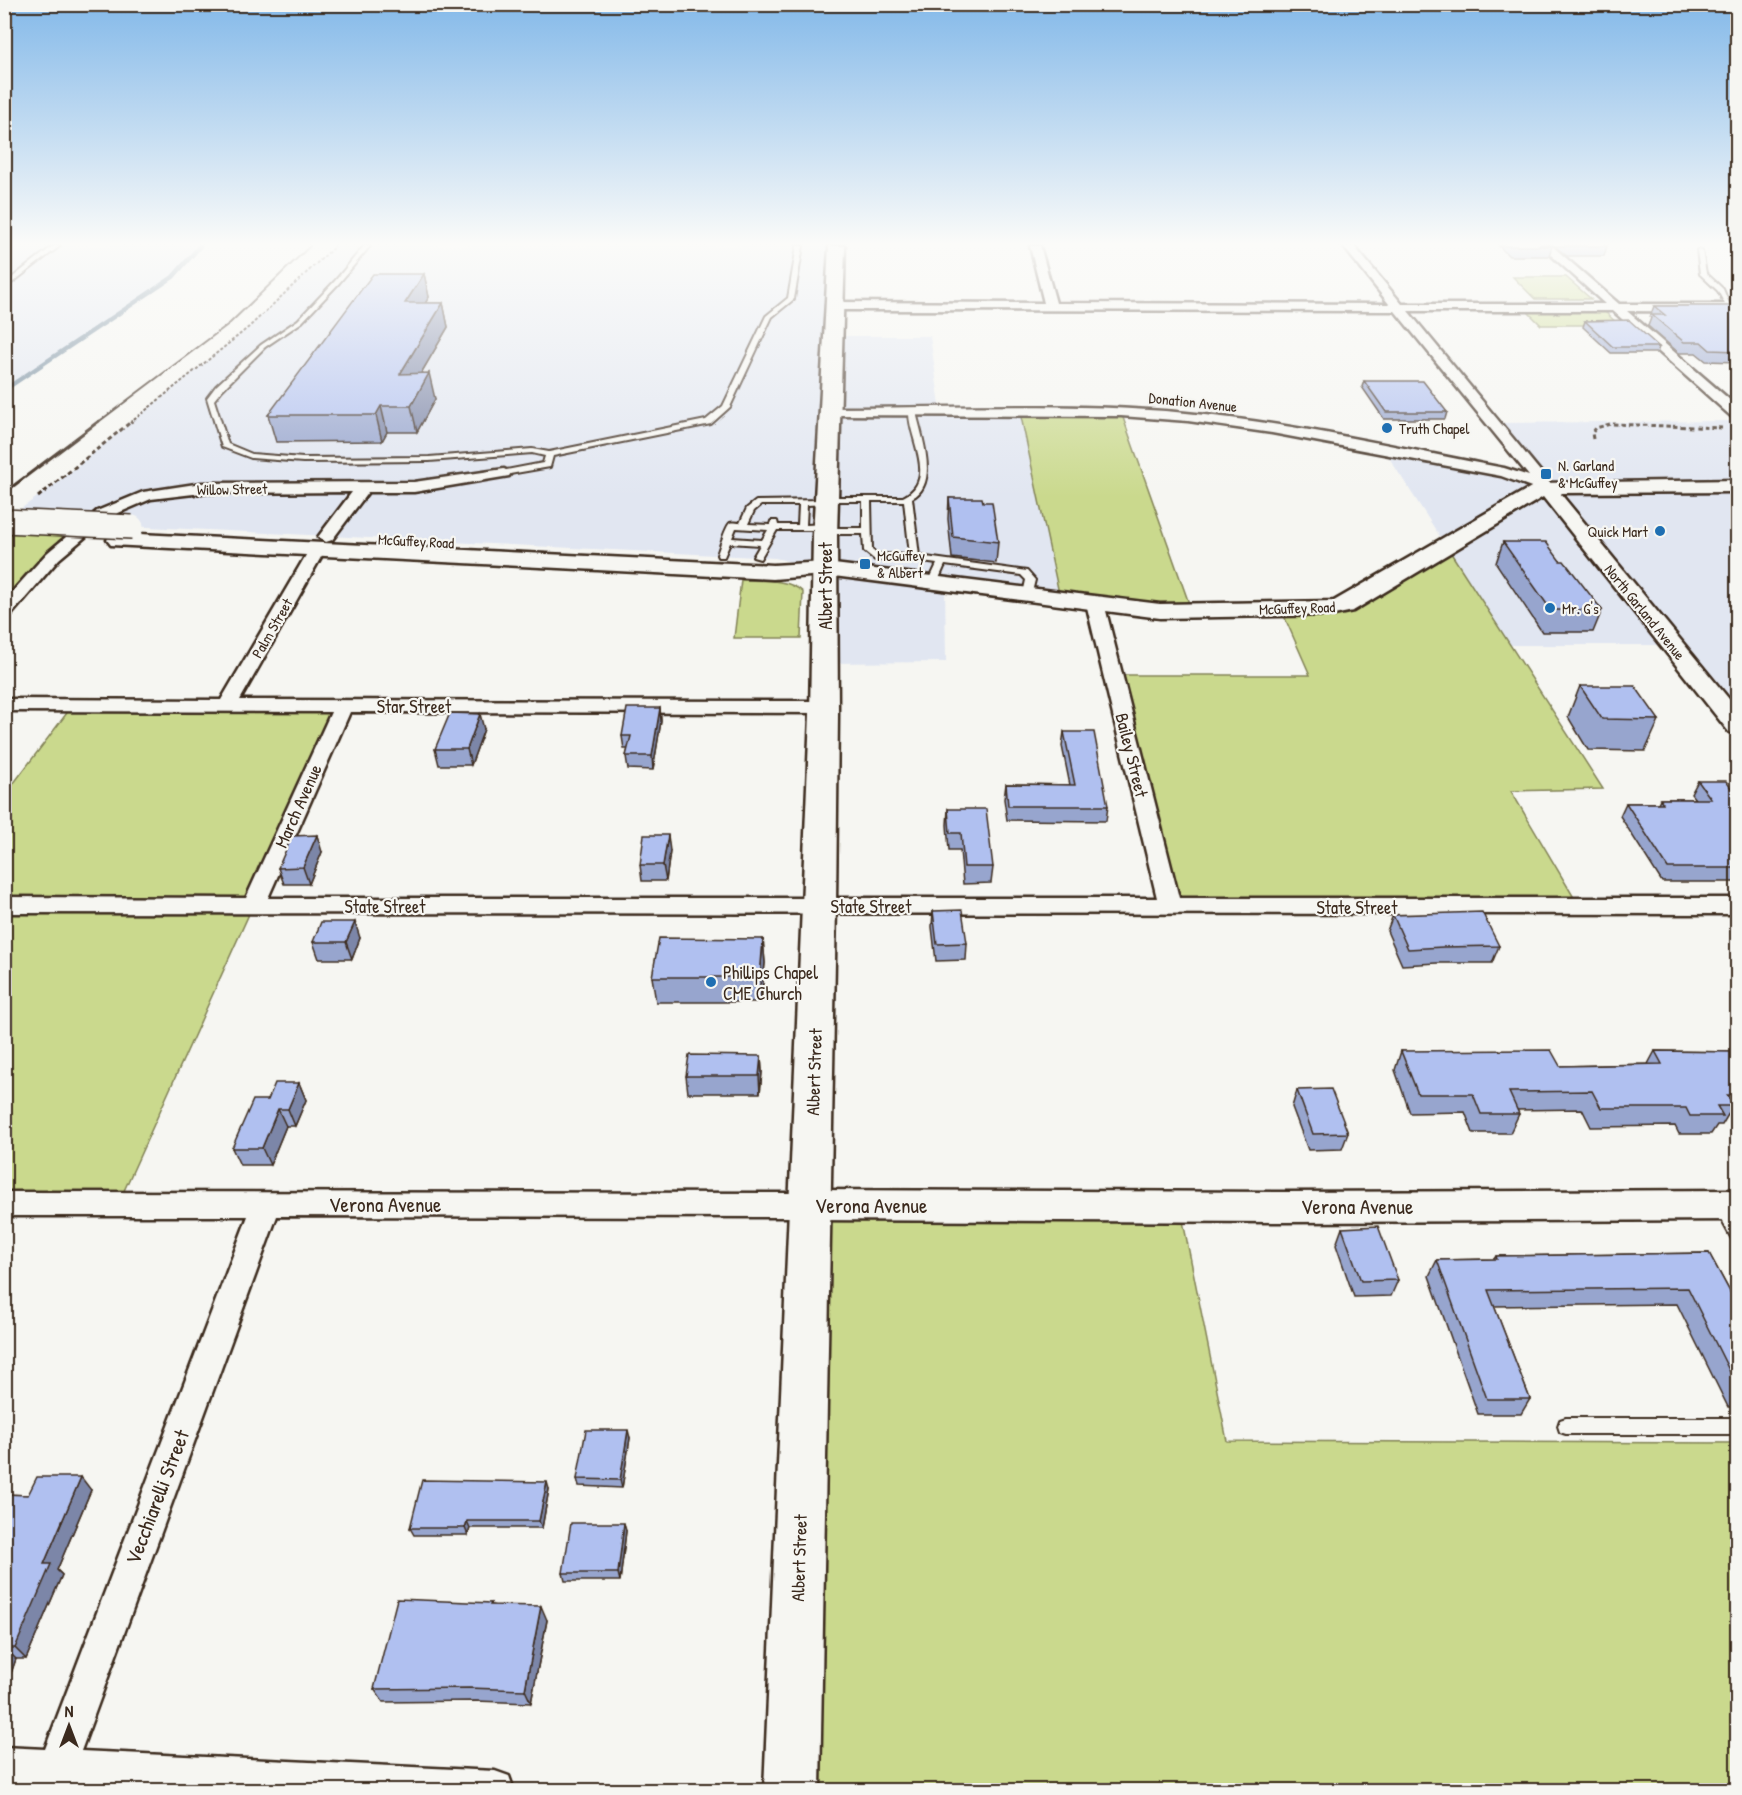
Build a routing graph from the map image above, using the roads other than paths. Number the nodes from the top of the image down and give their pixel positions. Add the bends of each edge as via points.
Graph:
1 (287, 330) edge
2 (762, 330) edge
3 (834, 330) edge
4 (1417, 330) edge
5 (1641, 330) edge
6 (831, 412) junction
7 (912, 412) junction
8 (1737, 415) edge
9 (549, 454) junction
10 (504, 473) joint
11 (1545, 486) junction
12 (1737, 486) edge
13 (364, 487) junction
14 (908, 498) junction
15 (867, 499) junction
16 (779, 502) junction
17 (777, 513) dead end
18 (818, 515) junction
19 (4, 521) edge
20 (774, 525) junction
21 (743, 526) junction
22 (867, 531) junction
23 (125, 534) junction
24 (4, 535) edge
25 (321, 543) junction
26 (724, 548) junction
27 (761, 550) junction
28 (915, 558) junction
29 (888, 567) junction
30 (826, 569) junction
31 (938, 572) junction
32 (1095, 603) junction
33 (4, 612) edge
34 (4, 705) edge
35 (227, 706) junction
36 (343, 706) junction
37 (824, 707) junction
38 (1737, 727) edge
39 (4, 905) edge
40 (253, 906) junction
41 (819, 906) junction
42 (1737, 906) edge
43 (1170, 907) junction
44 (4, 1204) edge
45 (267, 1204) junction
46 (1729, 1204) edge
47 (810, 1205) junction
48 (1737, 1236) edge
49 (1566, 1426) dead end
50 (1737, 1426) edge
51 (4, 1766) edge
52 (52, 1780) edge
53 (495, 1791) edge
54 (792, 1791) edge

1 - 9 lane via 263,346 210,400 225,445 251,456 303,460 429,459 532,451
2 - 9 lane via 726,407 708,422
3 - 6 main road, Albert Street
4 - 11 street, North Garland Avenue
5 - 8 street
6 - 7 street, Donation Avenue
6 - 18 main road, Albert Street
7 - 11 street, Donation Avenue via 1121,412 1208,419 1504,472
7 - 14 lane via 924,472 920,488
9 - 10 lane via 547,465
10 - 13 street, Willow Street via 414,486
11 - 12 street
11 - 32 street, McGuffey Road via 1345,606 1192,612
11 - 38 street, North Garland Avenue
13 - 25 street, Palm Street
13 - 33 street, Willow Street via 202,488 173,490 126,502 103,514 53,556
14 - 15 lane
14 - 28 lane
15 - 18 lane
15 - 22 lane
16 - 17 lane
16 - 18 lane
16 - 21 lane via 759,503 750,510
18 - 20 lane
18 - 22 lane
18 - 30 main road, Albert Street
19 - 23 main road, McGuffey Road, bridge
20 - 21 lane
20 - 27 lane
21 - 26 lane via 733,525
22 - 29 lane via 868,550
23 - 24 main road, McGuffey Road
23 - 25 main road, McGuffey Road
25 - 26 main road, McGuffey Road
25 - 30 main road, McGuffey Road via 773,572
25 - 35 street, Palm Street
26 - 27 main road, McGuffey Road
27 - 30 main road, McGuffey Road via 776,558
28 - 29 lane
28 - 31 lane
29 - 30 street, McGuffey Road
29 - 31 street, McGuffey Road
30 - 37 main road, Albert Street
31 - 32 street, McGuffey Road via 1028,594
32 - 43 street, Bailey Street
34 - 35 street, Star Street
35 - 36 street, Star Street
36 - 37 street, Star Street
36 - 40 street, March Avenue
37 - 41 main road, Albert Street
39 - 40 street, State Street
40 - 41 street, State Street
41 - 43 street, State Street
41 - 47 main road, Albert Street
42 - 43 street, State Street
44 - 45 street, Verona Avenue
45 - 47 street, Verona Avenue
45 - 52 street, Vecchiarelli Street
46 - 47 street, Verona Avenue
46 - 48 lane
47 - 54 main road, Albert Street
49 - 50 lane
51 - 52 street
52 - 53 street

